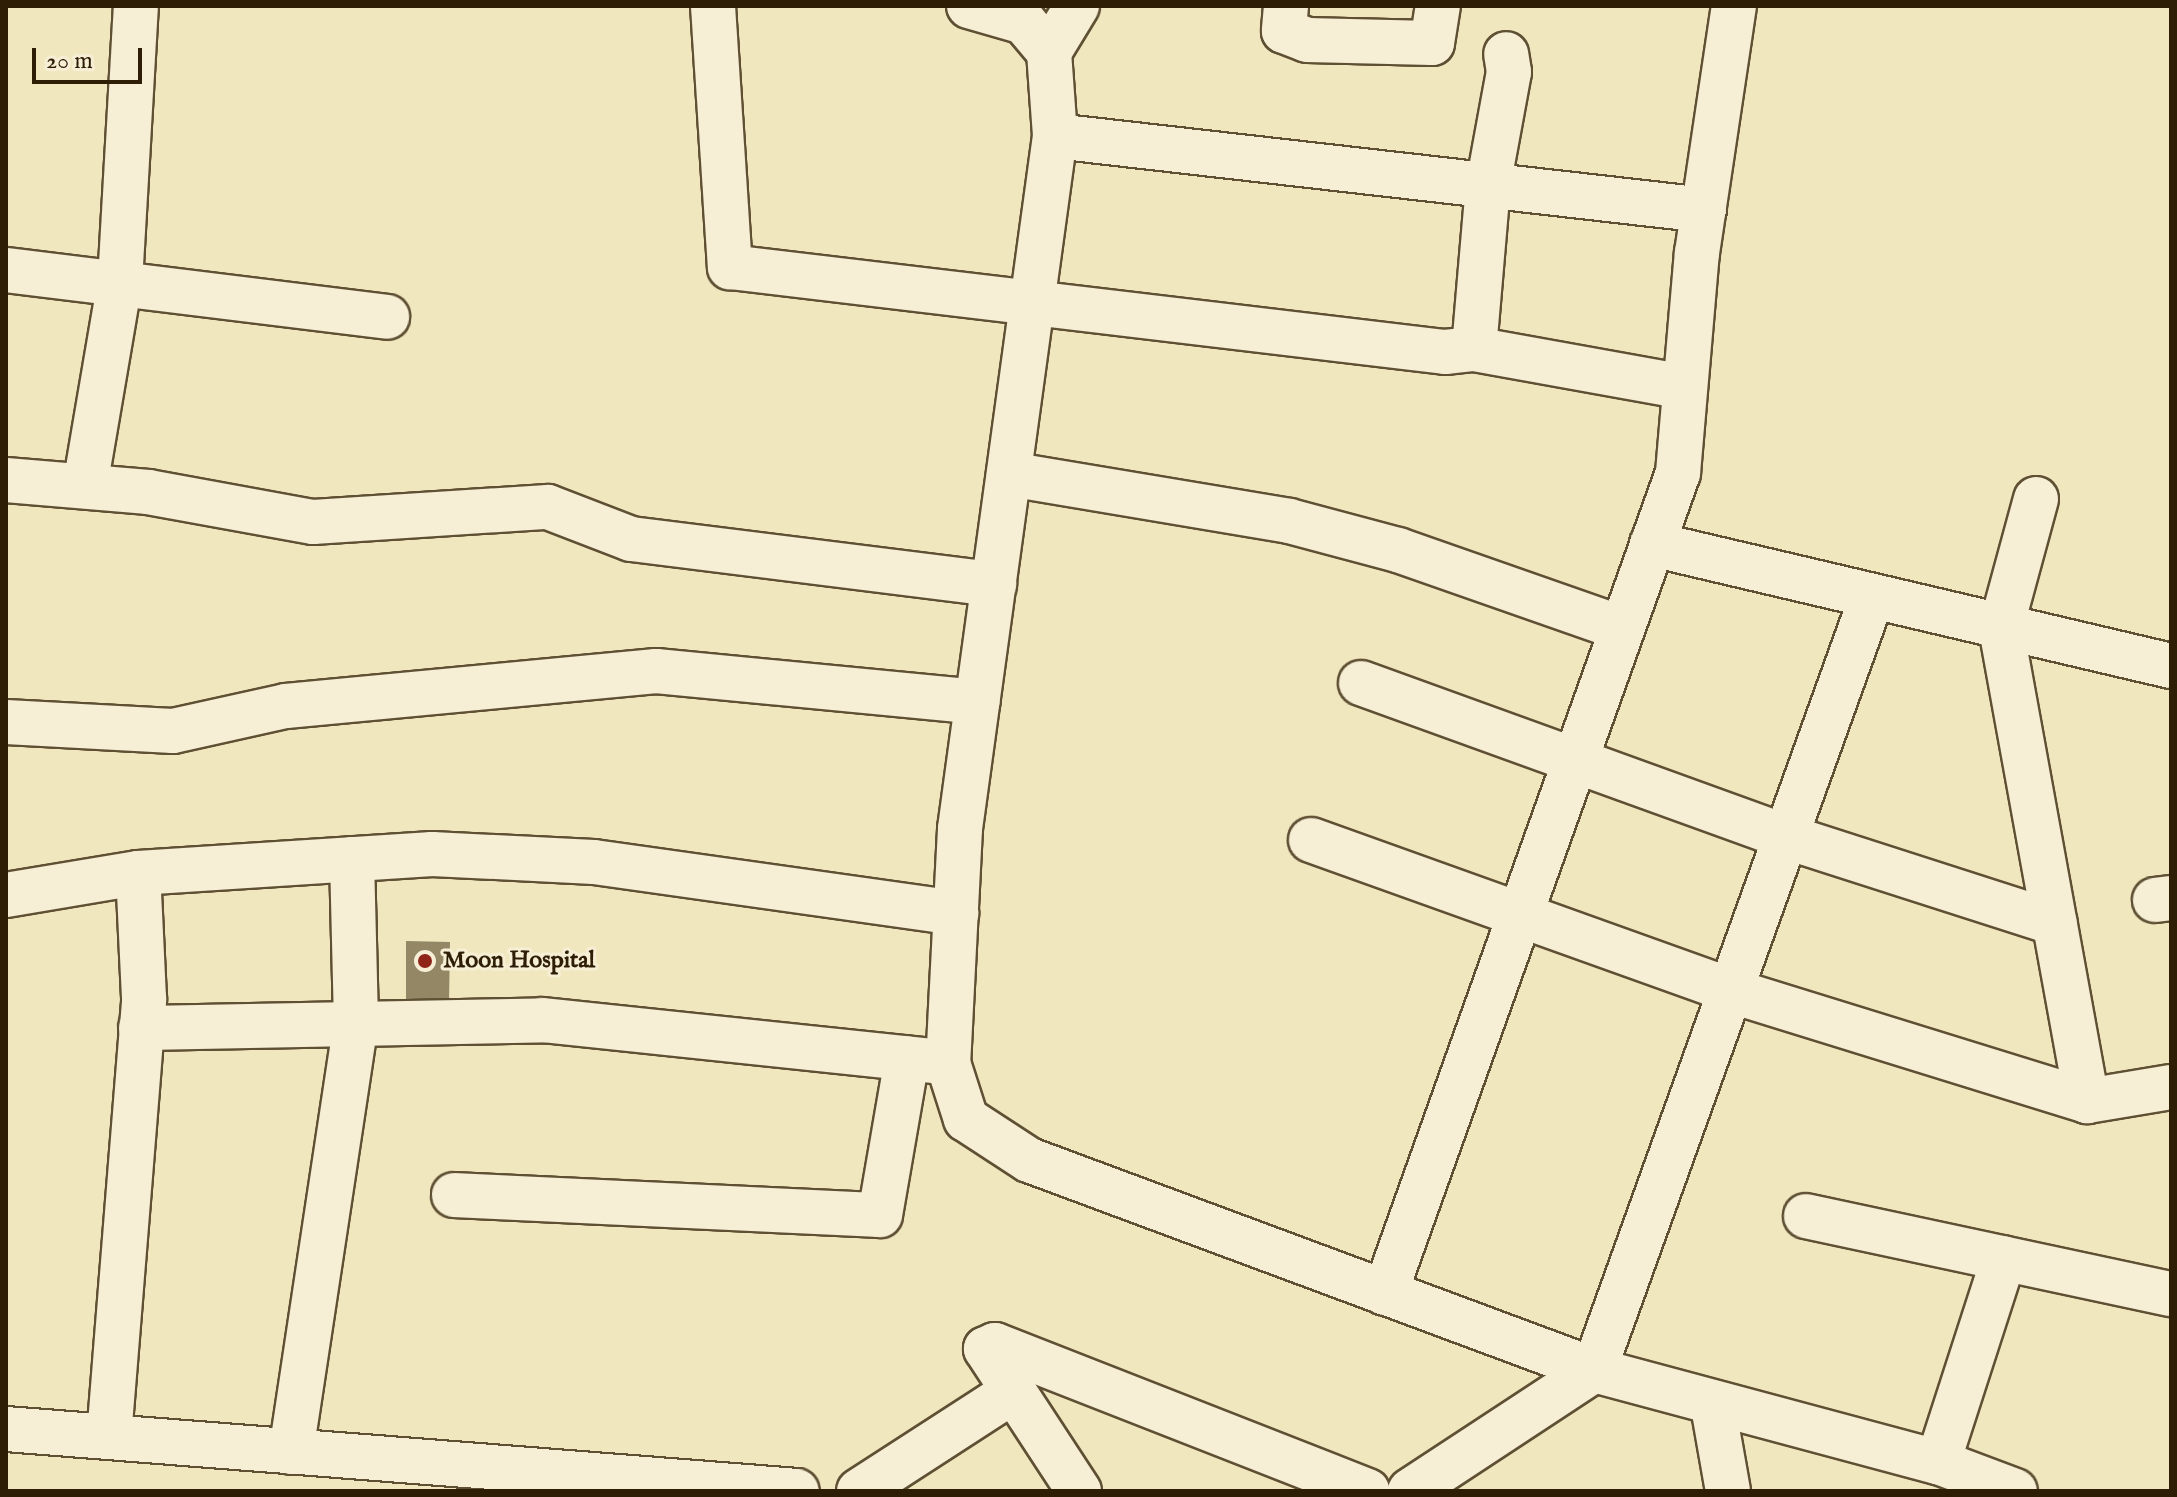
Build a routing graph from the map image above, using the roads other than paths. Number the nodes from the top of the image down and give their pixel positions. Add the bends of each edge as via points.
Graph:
1 (136, 6) edge
2 (713, 6) edge
3 (969, 6) edge
4 (1077, 6) edge
5 (1286, 6) edge
6 (1438, 6) edge
7 (1734, 6) edge
8 (1049, 52) junction
9 (1506, 54) dead end
10 (1055, 136) junction
11 (1488, 186) junction
12 (1704, 210) junction
13 (6, 270) edge
14 (120, 282) junction
15 (1033, 302) junction
16 (387, 317) dead end
17 (1474, 349) junction
18 (1685, 387) junction
19 (1009, 474) junction
20 (6, 480) edge
21 (85, 486) junction
22 (2036, 499) dead end
23 (1652, 544) junction
24 (994, 584) junction
25 (1872, 597) junction
26 (1621, 628) junction
27 (2001, 628) junction
28 (2171, 666) edge
29 (1361, 683) dead end
30 (978, 702) junction
31 (6, 722) edge
32 (1572, 759) junction
33 (1787, 837) junction
34 (1311, 840) dead end
35 (352, 859) junction
36 (138, 873) junction
37 (6, 895) edge
38 (956, 913) junction
39 (1516, 913) junction
40 (2055, 923) junction
41 (1732, 991) junction
42 (356, 1022) junction
43 (141, 1028) junction
44 (927, 1060) junction
45 (2171, 1087) edge
46 (2087, 1101) junction
47 (454, 1195) dead end
48 (1806, 1216) dead end
49 (2004, 1258) junction
50 (1385, 1293) junction
51 (2171, 1294) edge
52 (1594, 1370) junction
53 (1012, 1392) junction
54 (1713, 1406) junction
55 (6, 1429) edge
56 (109, 1437) junction
57 (291, 1452) junction
58 (1938, 1462) junction
59 (797, 1491) edge
60 (859, 1491) edge
61 (1079, 1491) edge
62 (1367, 1491) edge
63 (1410, 1491) edge
64 (1728, 1491) edge
65 (2015, 1491) edge

1 - 14 street
2 - 15 street via 730,267
3 - 8 street via 1024,22
4 - 8 street
5 - 6 street via 1284,31 1307,40 1432,43
7 - 12 street
8 - 10 street
9 - 11 street via 1509,72
10 - 11 street
10 - 15 street
11 - 12 street
11 - 17 street
12 - 18 street
13 - 14 street
14 - 16 street
14 - 21 street
15 - 17 street via 1445,352
15 - 19 street
17 - 18 street
18 - 23 street via 1678,473
19 - 24 street
19 - 26 street via 1289,521 1398,550
20 - 21 street
21 - 24 street via 313,522 548,507 631,539
22 - 27 street
23 - 25 street
23 - 26 street
24 - 30 street
25 - 27 street
25 - 33 street
26 - 32 street
27 - 28 street
27 - 40 street
29 - 32 street
30 - 31 street via 656,671 286,706 173,731
30 - 38 street
32 - 33 street
32 - 39 street
33 - 40 street
33 - 41 street
34 - 39 street
35 - 36 street
35 - 38 street via 432,854 594,862
35 - 42 street
36 - 37 street
36 - 43 street
38 - 44 street
39 - 41 street
39 - 50 street
40 - 46 street
41 - 46 street
41 - 52 street
42 - 43 street
42 - 44 street via 542,1020
42 - 57 street
43 - 56 street
44 - 47 street via 880,1215
44 - 50 street via 966,1119 1029,1160
45 - 46 street
48 - 49 street
49 - 51 street
49 - 58 street
50 - 52 street
52 - 54 street
52 - 63 street
53 - 60 street
53 - 61 street
53 - 62 street via 986,1349 995,1345
54 - 58 street
54 - 64 street
55 - 56 street
56 - 57 street
57 - 59 street
58 - 65 street

